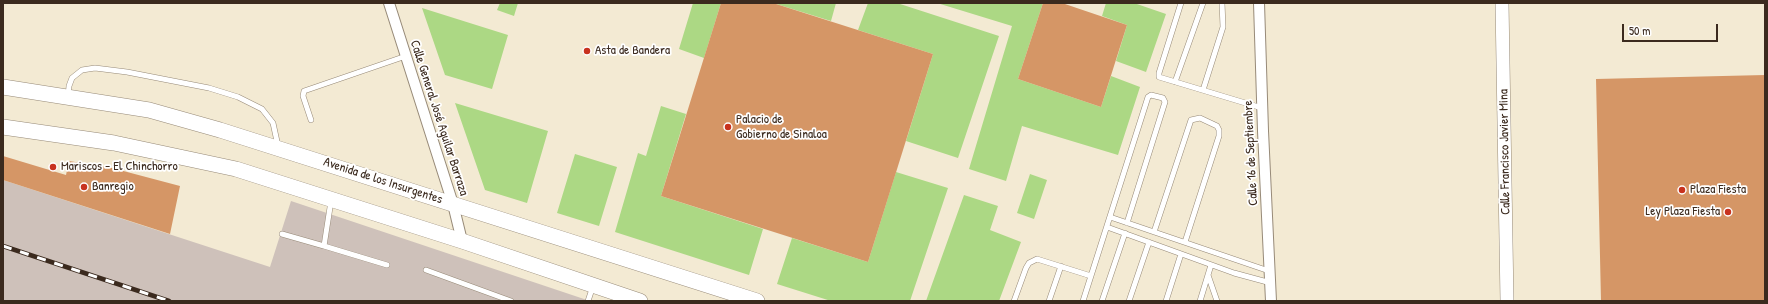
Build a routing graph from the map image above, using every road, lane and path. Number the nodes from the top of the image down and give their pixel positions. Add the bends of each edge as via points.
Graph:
1 (389, 3) edge
2 (1181, 3) edge
3 (1203, 3) edge
4 (1222, 3) edge
5 (1259, 3) edge
6 (1502, 3) edge
7 (406, 56) junction
8 (1175, 82) junction
9 (3, 86) edge
10 (1203, 90) junction
11 (68, 97) junction
12 (1262, 108) junction
13 (3, 120) edge
14 (311, 120) dead end
15 (3, 127) edge
16 (54, 134) junction
17 (278, 147) junction
18 (331, 200) junction
19 (453, 204) junction
20 (1110, 217) junction
21 (1127, 223) junction
22 (1107, 228) junction
23 (1154, 232) junction
24 (282, 234) dead end
25 (1125, 234) junction
26 (462, 242) junction
27 (1149, 242) junction
28 (1185, 242) junction
29 (324, 246) junction
30 (1181, 254) junction
31 (387, 265) dead end
32 (1211, 265) junction
33 (1061, 266) junction
34 (426, 270) dead end
35 (1270, 271) junction
36 (1208, 275) junction
37 (1091, 276) junction
38 (1271, 283) junction
39 (593, 285) junction
40 (511, 301) edge
41 (588, 301) edge
42 (640, 301) edge
43 (757, 301) edge
44 (1014, 301) edge
45 (1049, 301) edge
46 (1083, 301) edge
47 (1102, 301) edge
48 (1129, 301) edge
49 (1166, 301) edge
50 (1200, 301) edge
51 (1217, 301) edge
52 (1271, 301) edge
53 (1507, 301) edge

1 - 7 street, Calle General José Aguilar Barraza
2 - 8 lane via 1158,74
3 - 8 lane
4 - 10 lane via 1222,27
5 - 12 street, Calle 16 de Septiembre
6 - 53 street, Calle Francisco Javier Mina
7 - 14 lane via 304,91 302,96
7 - 19 street, Calle General José Aguilar Barraza
8 - 10 lane
9 - 11 main road, Avenida de los Insurgentes
10 - 12 lane
11 - 17 main road, Avenida de los Insurgentes via 149,110
11 - 17 lane via 72,78 82,70 95,68 209,88 238,97 262,109 273,123
12 - 35 street, Calle 16 de Septiembre
13 - 16 main road
15 - 16 main road
16 - 18 main road via 114,143 236,169
17 - 19 main road, Avenida de los Insurgentes
18 - 26 main road
18 - 29 lane
19 - 26 street, Calle General José Aguilar Barraza
19 - 43 main road, Avenida de los Insurgentes
20 - 21 lane
20 - 21 lane via 1149,96 1163,98 1166,102
20 - 22 lane
21 - 23 lane
22 - 25 lane
22 - 37 lane
23 - 28 lane
23 - 28 lane via 1191,120 1200,118 1217,126 1219,136
24 - 29 lane
25 - 27 lane
25 - 47 lane
26 - 39 main road
27 - 30 lane
27 - 48 lane
28 - 35 lane
29 - 31 lane
30 - 32 lane
30 - 49 lane
32 - 36 lane
32 - 38 lane
33 - 37 lane
33 - 44 lane via 1036,259 1029,263
33 - 45 lane
34 - 40 lane
35 - 38 street, Calle 16 de Septiembre
36 - 50 lane
36 - 51 lane
37 - 46 lane
38 - 52 street, Calle 16 de Septiembre
39 - 41 lane
39 - 42 main road

